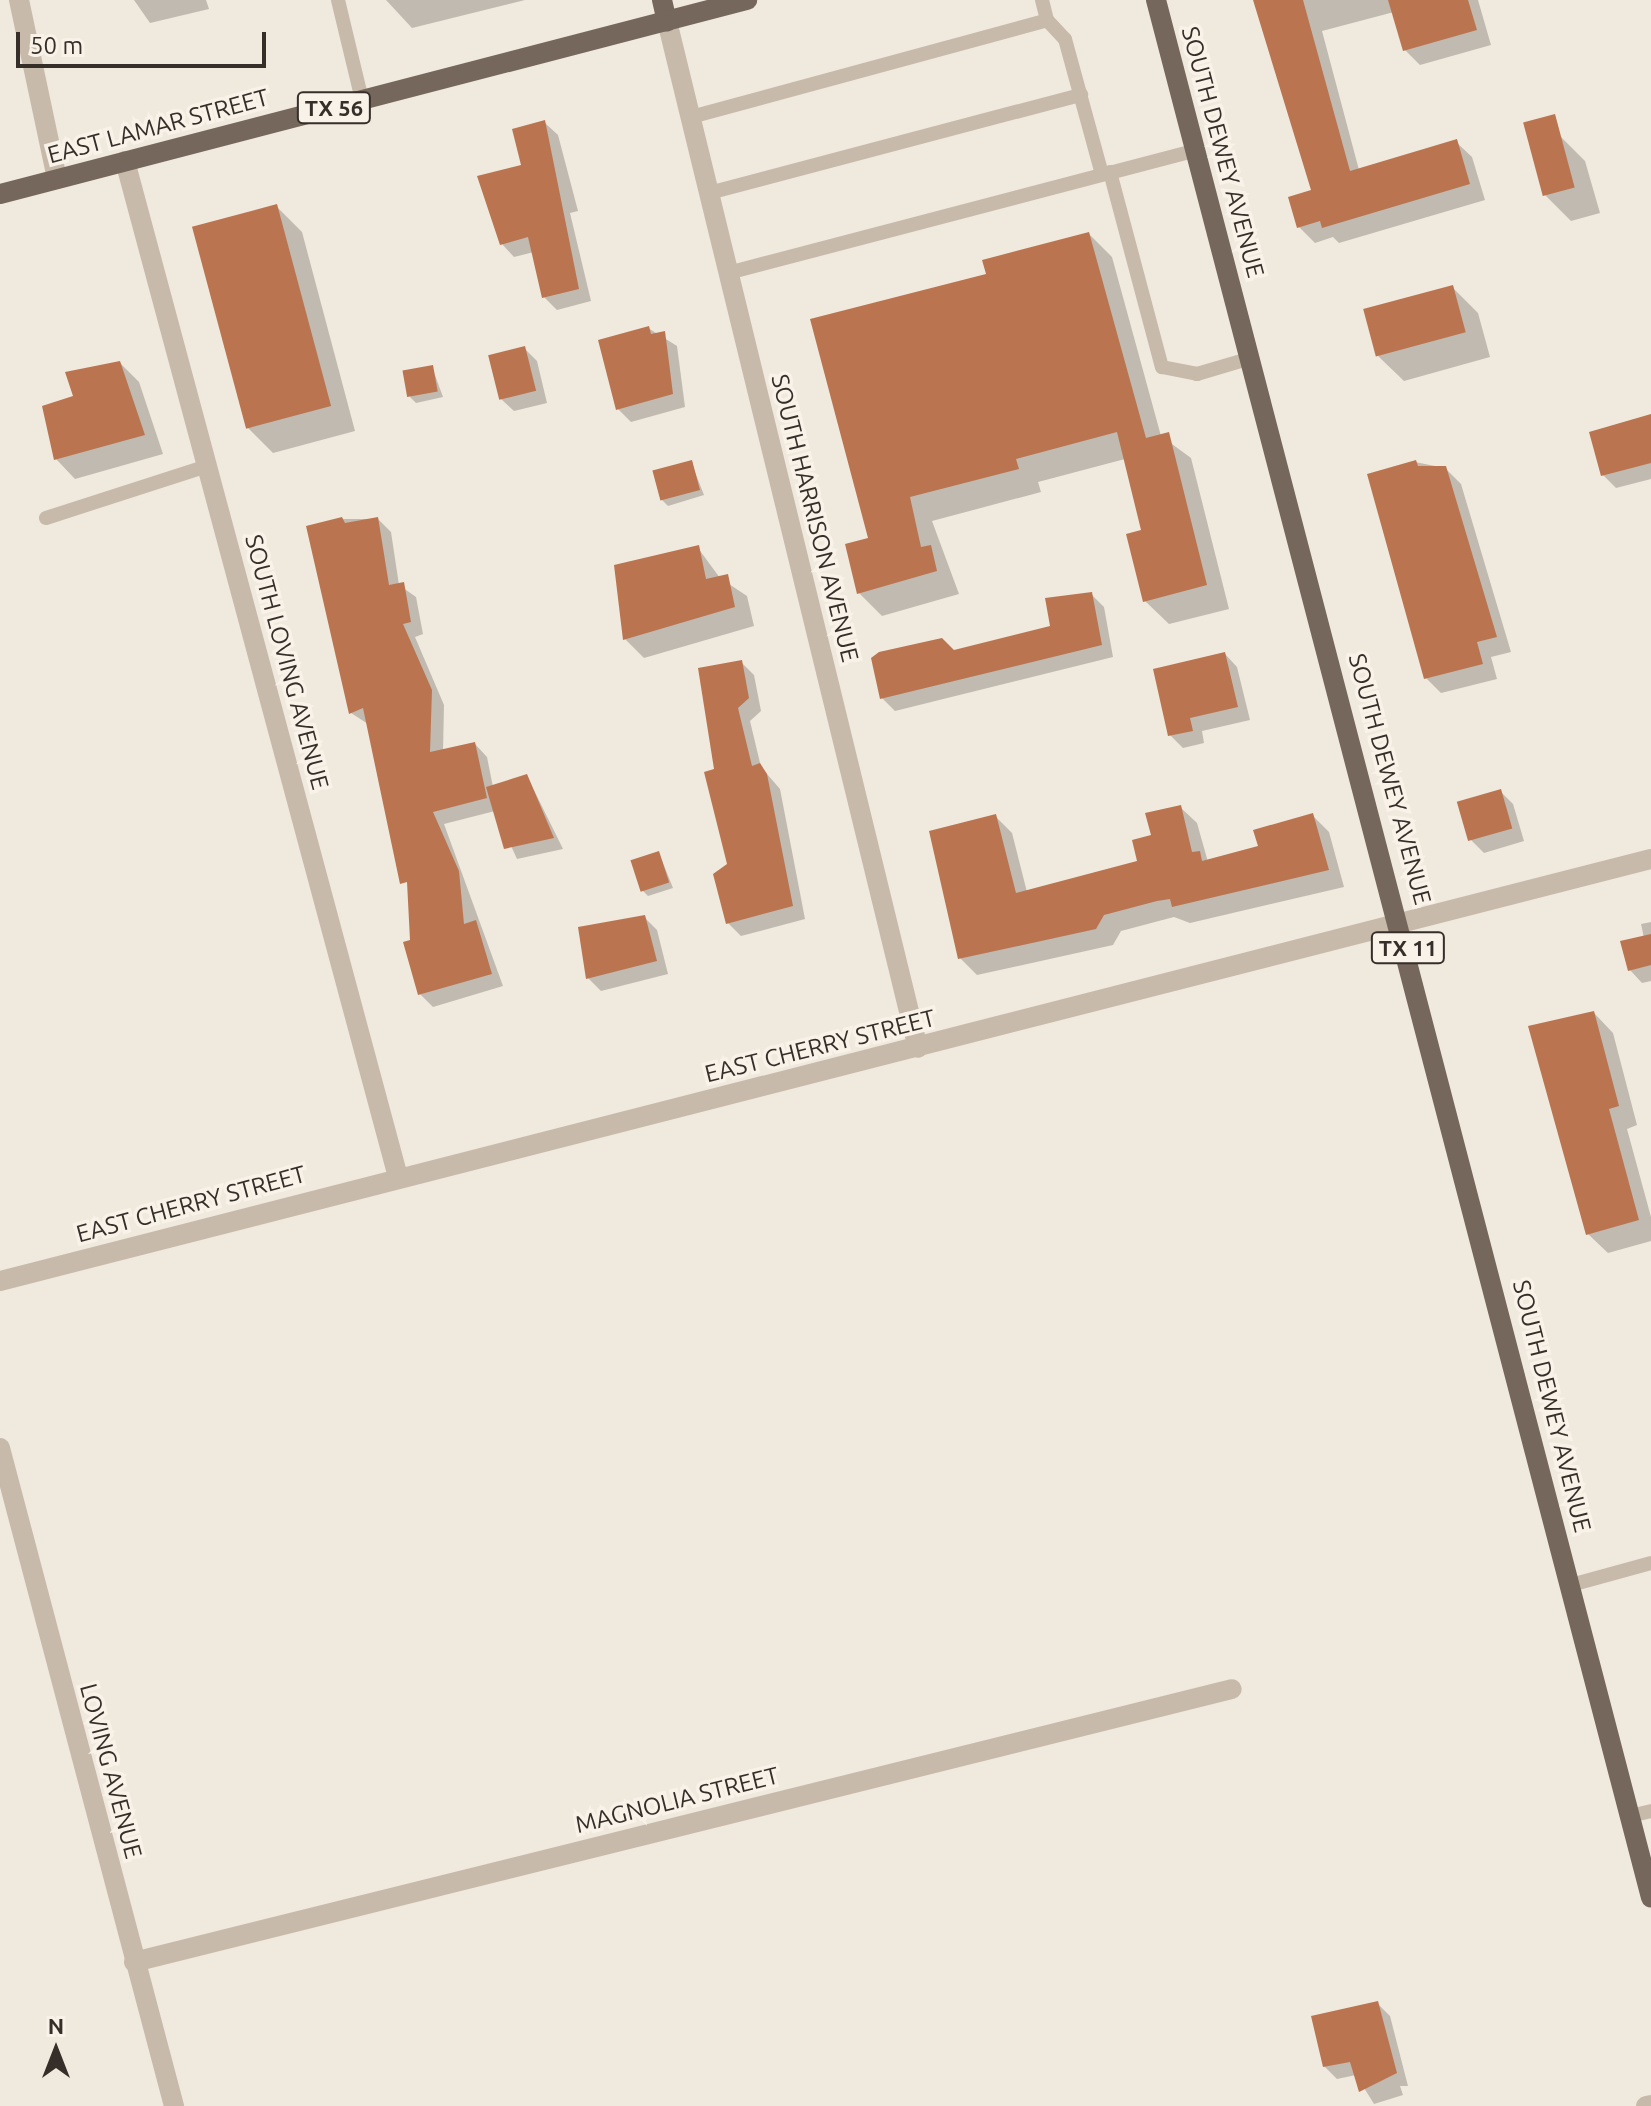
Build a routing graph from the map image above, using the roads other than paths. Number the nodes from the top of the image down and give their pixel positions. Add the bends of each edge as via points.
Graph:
1 (19, 0) edge
2 (338, 0) edge
3 (662, 0) edge
4 (747, 0) edge
5 (1042, 0) edge
6 (1156, 0) edge
7 (1047, 20) junction
8 (667, 21) junction
9 (1081, 95) junction
10 (362, 100) junction
11 (691, 117) junction
12 (1196, 150) junction
13 (125, 161) junction
14 (1106, 173) junction
15 (57, 179) junction
16 (709, 193) junction
17 (0, 194) edge
18 (728, 273) junction
19 (1251, 358) junction
20 (207, 466) junction
21 (46, 518) dead end
22 (1651, 859) edge
23 (1402, 924) junction
24 (918, 1048) junction
25 (398, 1177) junction
26 (0, 1281) edge
27 (0, 1448) edge
28 (1651, 1563) edge
29 (1571, 1585) junction
30 (1232, 1689) dead end
31 (1651, 1811) edge
32 (1630, 1816) junction
33 (1651, 1898) edge
34 (134, 1962) junction
35 (174, 2106) edge

1 - 15 street
2 - 10 lane
3 - 8 main road, SOUTH HARRISON AVENUE
4 - 8 main road, EAST LAMAR STREET / TX 56
5 - 7 lane
6 - 12 main road, SOUTH DEWEY AVENUE / TX 11
7 - 9 lane via 1065,39
7 - 11 lane
8 - 10 main road, EAST LAMAR STREET / TX 56
8 - 11 street, SOUTH HARRISON AVENUE
9 - 14 lane
9 - 16 lane
10 - 13 main road, EAST LAMAR STREET / TX 56
11 - 16 street, SOUTH HARRISON AVENUE
12 - 14 lane
12 - 19 main road, SOUTH DEWEY AVENUE / TX 11
13 - 15 main road, EAST LAMAR STREET / TX 56
13 - 20 street, SOUTH LOVING AVENUE
14 - 18 lane
14 - 19 lane via 1162,367 1197,374
15 - 17 main road, EAST LAMAR STREET / TX 56
16 - 18 street, SOUTH HARRISON AVENUE
18 - 24 street, SOUTH HARRISON AVENUE
19 - 23 main road, SOUTH DEWEY AVENUE / TX 11
20 - 21 lane
20 - 25 street, SOUTH LOVING AVENUE
22 - 23 street, EAST CHERRY STREET
23 - 24 street, EAST CHERRY STREET
23 - 29 main road, SOUTH DEWEY AVENUE / TX 11
24 - 25 street, EAST CHERRY STREET
25 - 26 street, EAST CHERRY STREET
27 - 34 street, LOVING AVENUE
28 - 29 lane
29 - 32 main road, SOUTH DEWEY AVENUE / TX 11
30 - 34 street, MAGNOLIA STREET
31 - 32 lane
32 - 33 main road, SOUTH DEWEY AVENUE / TX 11
34 - 35 street, LOVING AVENUE

